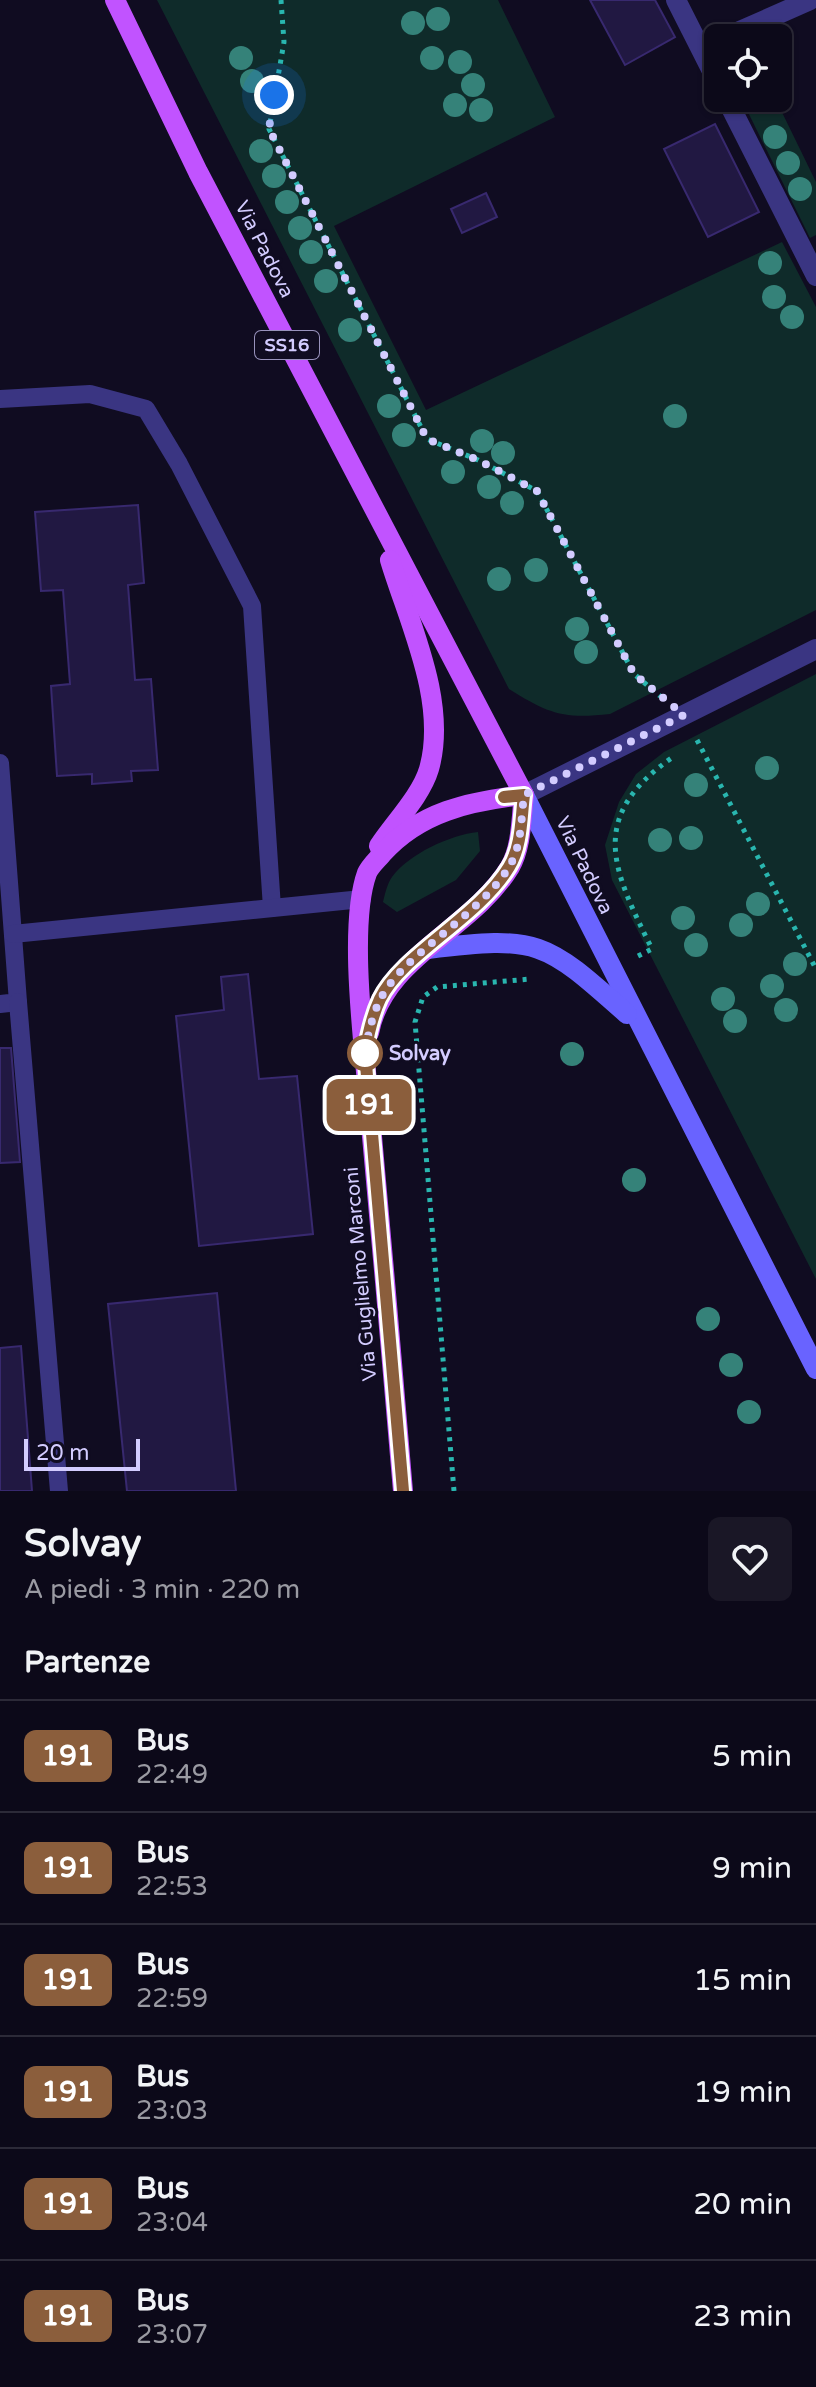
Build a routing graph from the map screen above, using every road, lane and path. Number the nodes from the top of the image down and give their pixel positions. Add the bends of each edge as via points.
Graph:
1 (115, 0) edge
2 (281, 0) edge
3 (676, 0) edge
4 (810, 0) edge
5 (756, 24) edge
6 (704, 37) edge
7 (733, 112) edge
8 (816, 276) edge
9 (0, 399) edge
10 (377, 517) junction
11 (816, 649) edge
12 (684, 715) junction
13 (0, 763) edge
14 (524, 795) junction
15 (368, 870) junction
16 (362, 899) junction
17 (272, 908) junction
18 (13, 934) junction
19 (428, 949) junction
20 (816, 969) edge
21 (9, 1003) edge
22 (637, 1023) junction
23 (415, 1042) dead end
24 (365, 1053) junction
25 (816, 1369) edge
26 (59, 1491) edge
27 (403, 1491) edge
28 (454, 1491) edge

1 - 10 main road, Via Padova / SS16
2 - 12 path via 284,42 269,129 427,439 537,491 634,674
3 - 6 street
4 - 5 street
7 - 8 street
9 - 17 lane via 90,394 146,409 179,464 252,606
10 - 14 main road, Via Padova / SS16
10 - 15 main road, Via Padova via 425,678 433,734 428,770
11 - 12 street
12 - 14 street
12 - 20 path
13 - 18 lane
14 - 15 main road via 454,807 420,822
14 - 19 main road, Via Guglielmo Marconi via 519,843 510,866 473,911
14 - 22 main road, Via Padova / SS16
15 - 16 main road, Via Guglielmo Marconi
16 - 17 lane
16 - 24 main road, Via Guglielmo Marconi via 359,958
17 - 18 lane
18 - 21 lane
19 - 22 main road, Via Padova via 494,940 531,944 564,959
19 - 24 main road, Via Guglielmo Marconi via 380,999
21 - 26 lane
22 - 25 main road, Via Padova / SS16
23 - 28 path
24 - 27 main road, Via Guglielmo Marconi

